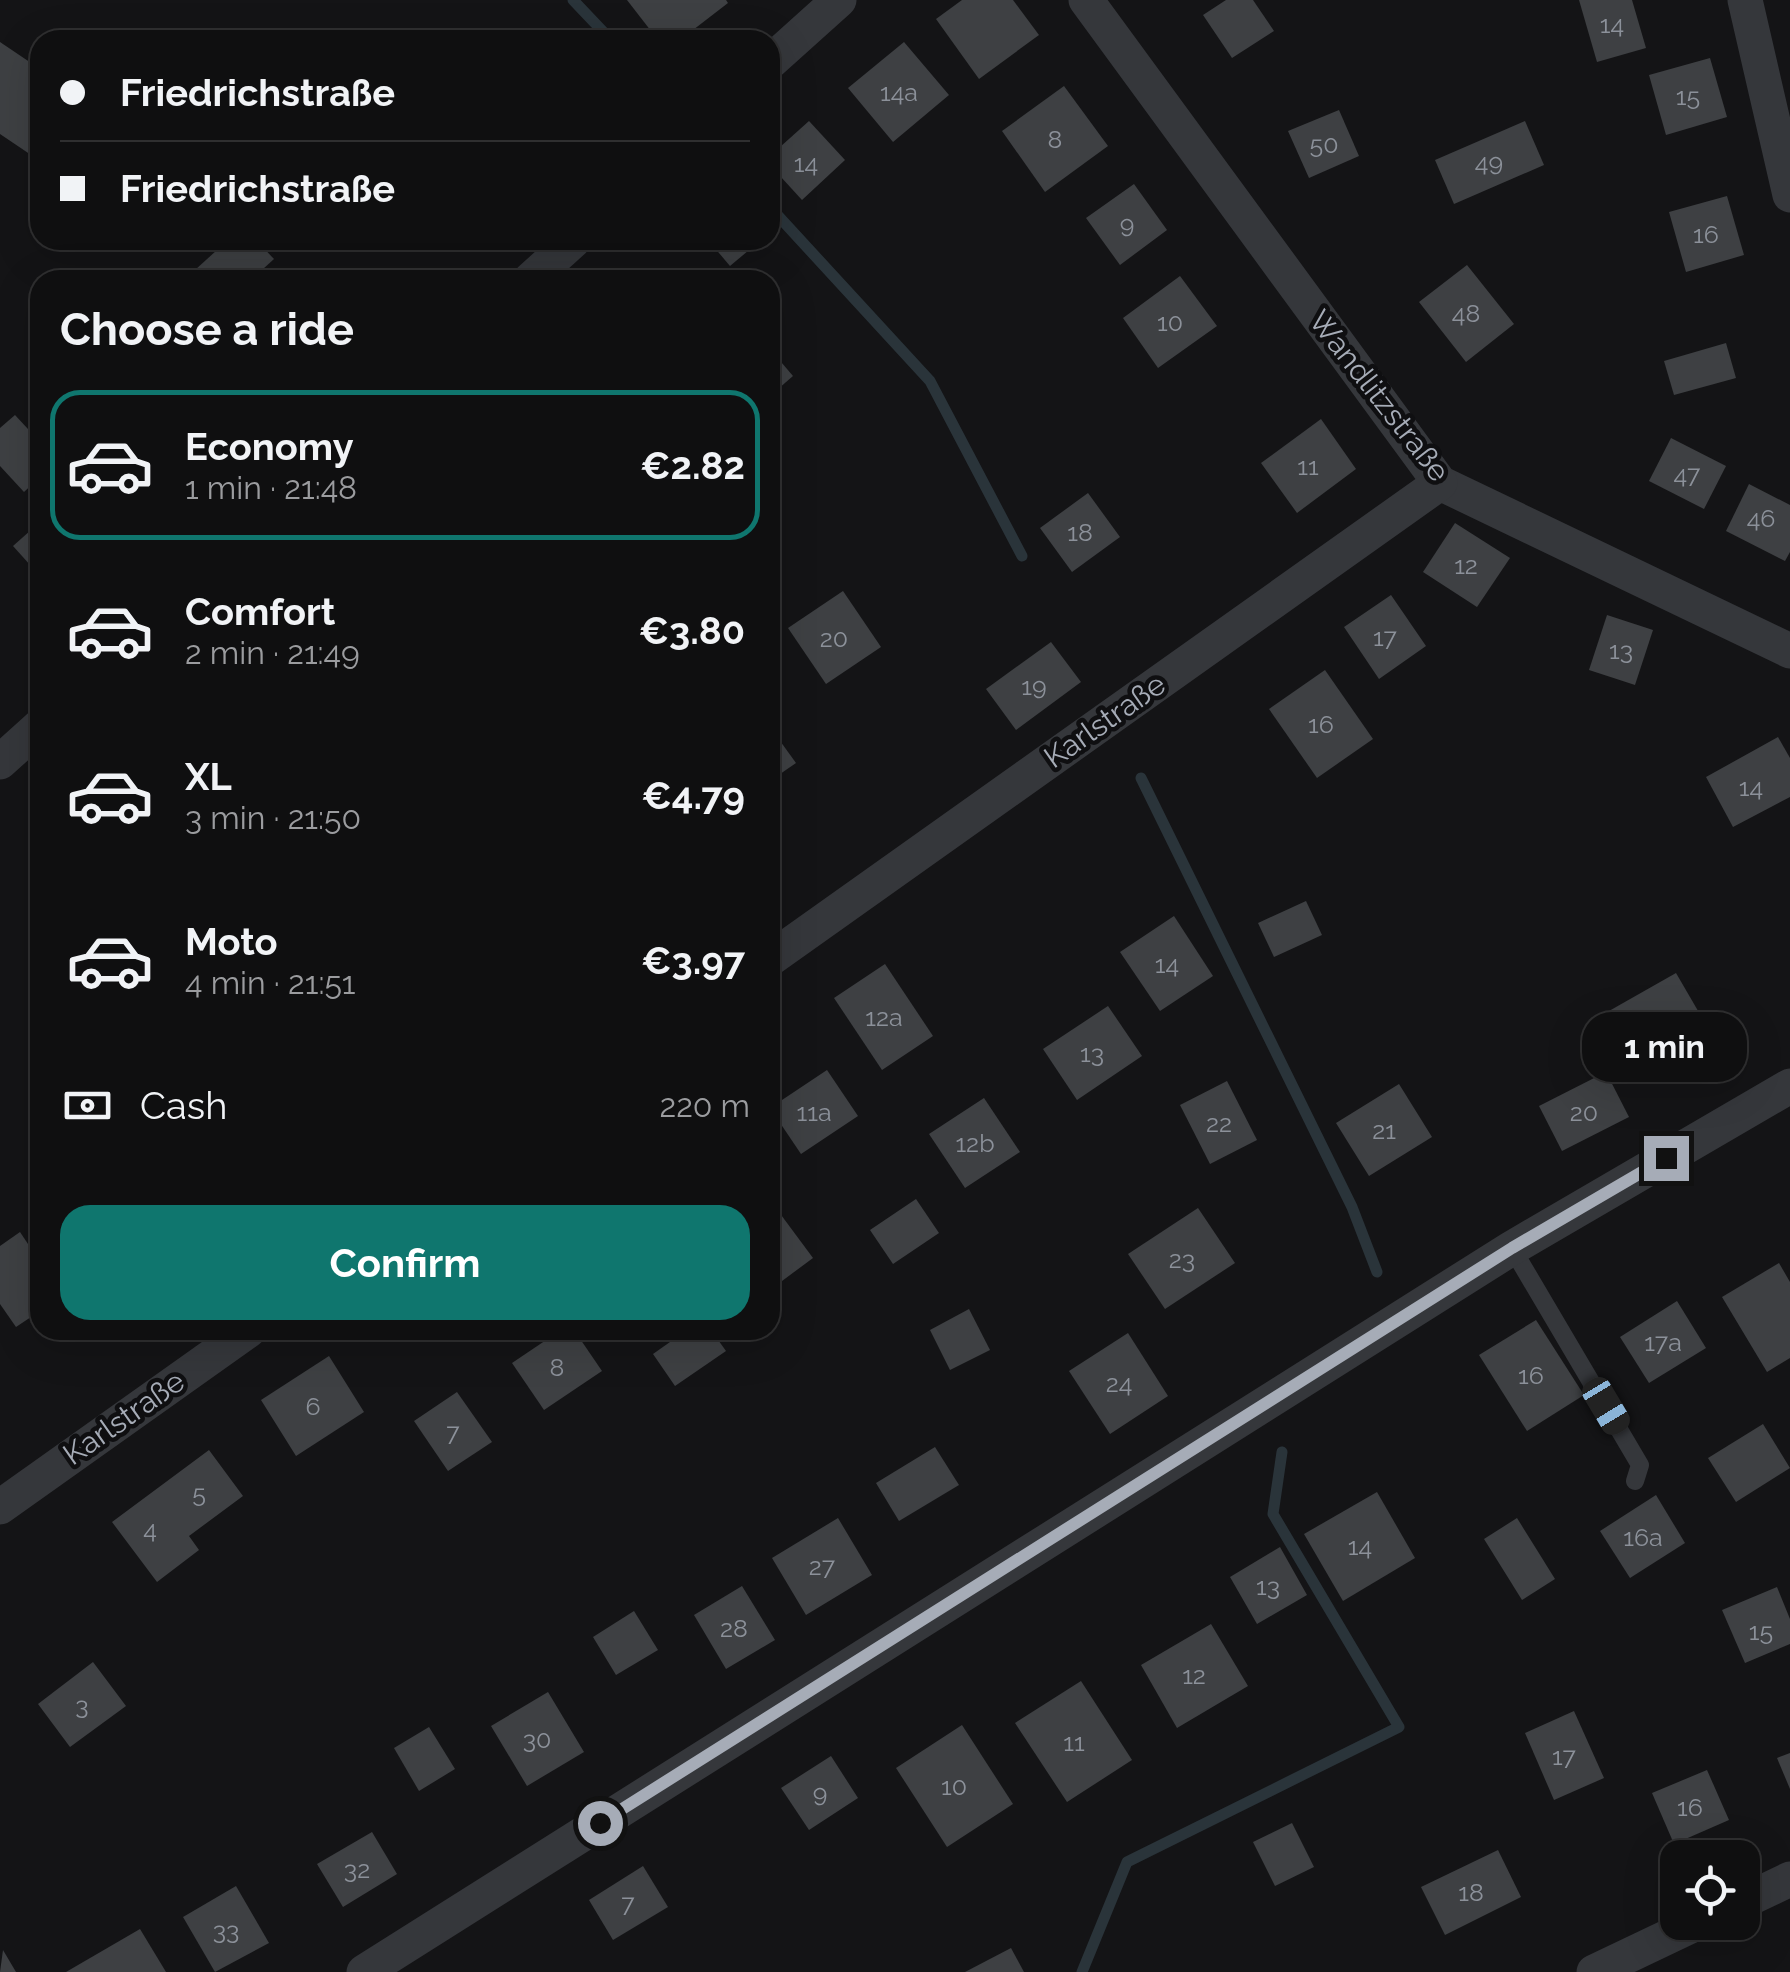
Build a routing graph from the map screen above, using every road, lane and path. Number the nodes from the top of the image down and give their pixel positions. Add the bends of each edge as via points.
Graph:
1 (838, 0) edge
2 (1086, 0) edge
3 (1746, 0) edge
4 (780, 53) edge
5 (1779, 100) edge
6 (1790, 195) edge
7 (563, 250) edge
8 (541, 270) edge
9 (1440, 483) junction
10 (1790, 650) edge
11 (30, 735) edge
12 (0, 762) edge
13 (780, 953) edge
14 (1790, 1086) edge
15 (1512, 1248) junction
16 (235, 1340) edge
17 (1635, 1481) dead end
18 (0, 1507) edge
19 (1790, 1879) edge
20 (1760, 1893) edge
21 (1661, 1940) edge
22 (364, 1972) edge
23 (1594, 1972) edge

1 - 4 street
2 - 9 street, Wandlitzstraße
3 - 5 street
5 - 6 street
7 - 8 street
9 - 10 street, Wandlitzstraße
9 - 13 street, Karlstraße
11 - 12 street
14 - 15 street
15 - 17 lane via 1640,1465
15 - 22 street
16 - 18 street, Karlstraße
19 - 20 street
21 - 23 street

